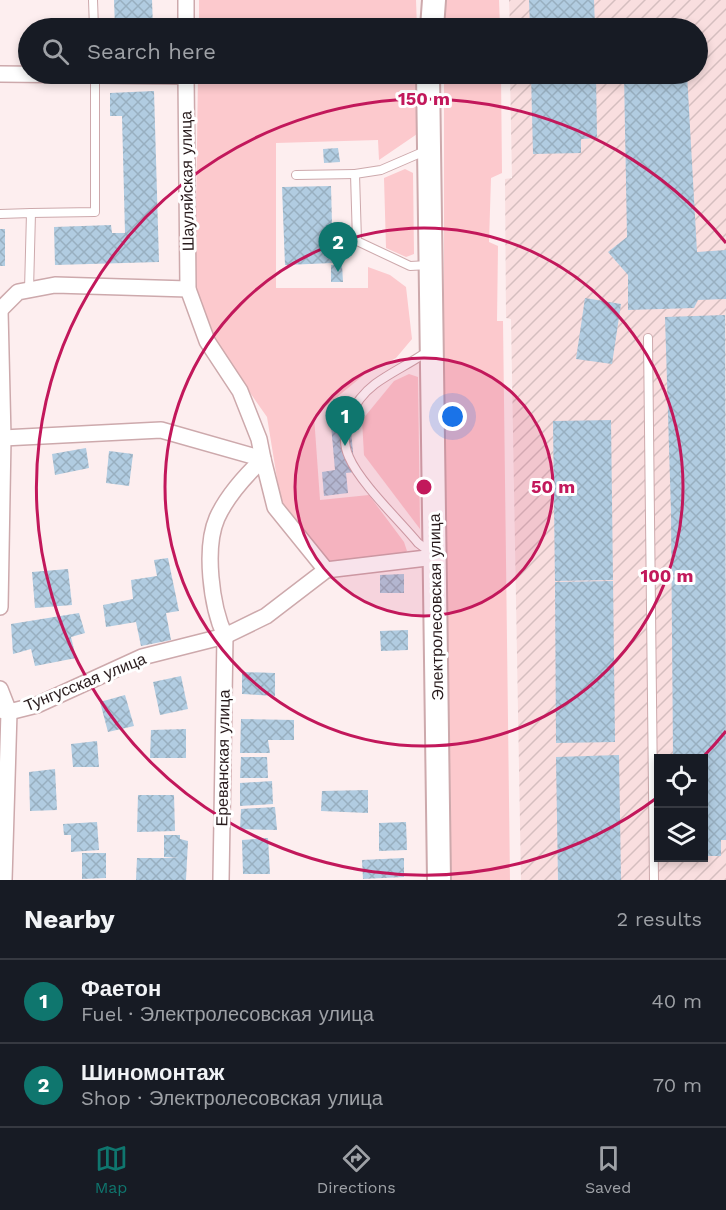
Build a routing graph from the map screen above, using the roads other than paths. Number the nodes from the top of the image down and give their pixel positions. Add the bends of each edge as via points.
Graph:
1 (93, 0) edge
2 (186, 0) edge
3 (424, 0) edge
4 (434, 0) edge
5 (94, 18) edge
6 (186, 18) edge
7 (425, 18) edge
8 (433, 18) edge
9 (0, 74) edge
10 (18, 74) edge
11 (95, 84) edge
12 (186, 84) edge
13 (428, 84) edge
14 (429, 149) junction
15 (355, 174) junction
16 (296, 175) dead end
17 (31, 213) junction
18 (0, 214) edge
19 (431, 265) junction
20 (188, 289) junction
21 (29, 290) junction
22 (0, 310) edge
23 (648, 338) dead end
24 (432, 353) junction
25 (3, 438) junction
26 (263, 459) junction
27 (435, 557) junction
28 (326, 570) junction
29 (0, 607) edge
30 (225, 636) junction
31 (0, 689) edge
32 (5, 711) edge
33 (4, 880) edge
34 (221, 880) edge
35 (439, 880) edge
36 (654, 880) edge

1 - 5 lane
2 - 6 street
3 - 7 main road
4 - 8 main road
9 - 10 street
11 - 17 lane via 95,212
12 - 20 street, Шауляйская улица
13 - 14 main road, Электролесовская улица
14 - 15 lane via 381,170
14 - 19 main road, Электролесовская улица
15 - 16 lane
15 - 19 lane via 357,241 410,266
17 - 18 lane
17 - 21 lane
19 - 24 main road, Электролесовская улица
20 - 21 street via 55,285
20 - 26 street, Шауляйская улица via 207,340 240,391
21 - 22 street via 18,292
22 - 25 street
23 - 36 lane
24 - 27 main road, Электролесовская улица
24 - 27 lane via 422,355 373,385 349,414 346,430 348,455 358,473 418,543
25 - 26 street via 161,430
25 - 29 street
26 - 28 street, Шауляйская улица via 275,507
26 - 30 street, Ереванская улица via 243,477 217,518 209,558 218,620
27 - 28 street
27 - 35 main road, Электролесовская улица
28 - 30 street, Тунгусская улица via 266,616
30 - 32 street, Тунгусская улица via 142,657 37,705
30 - 34 street, Ереванская улица
31 - 32 street
32 - 33 street

